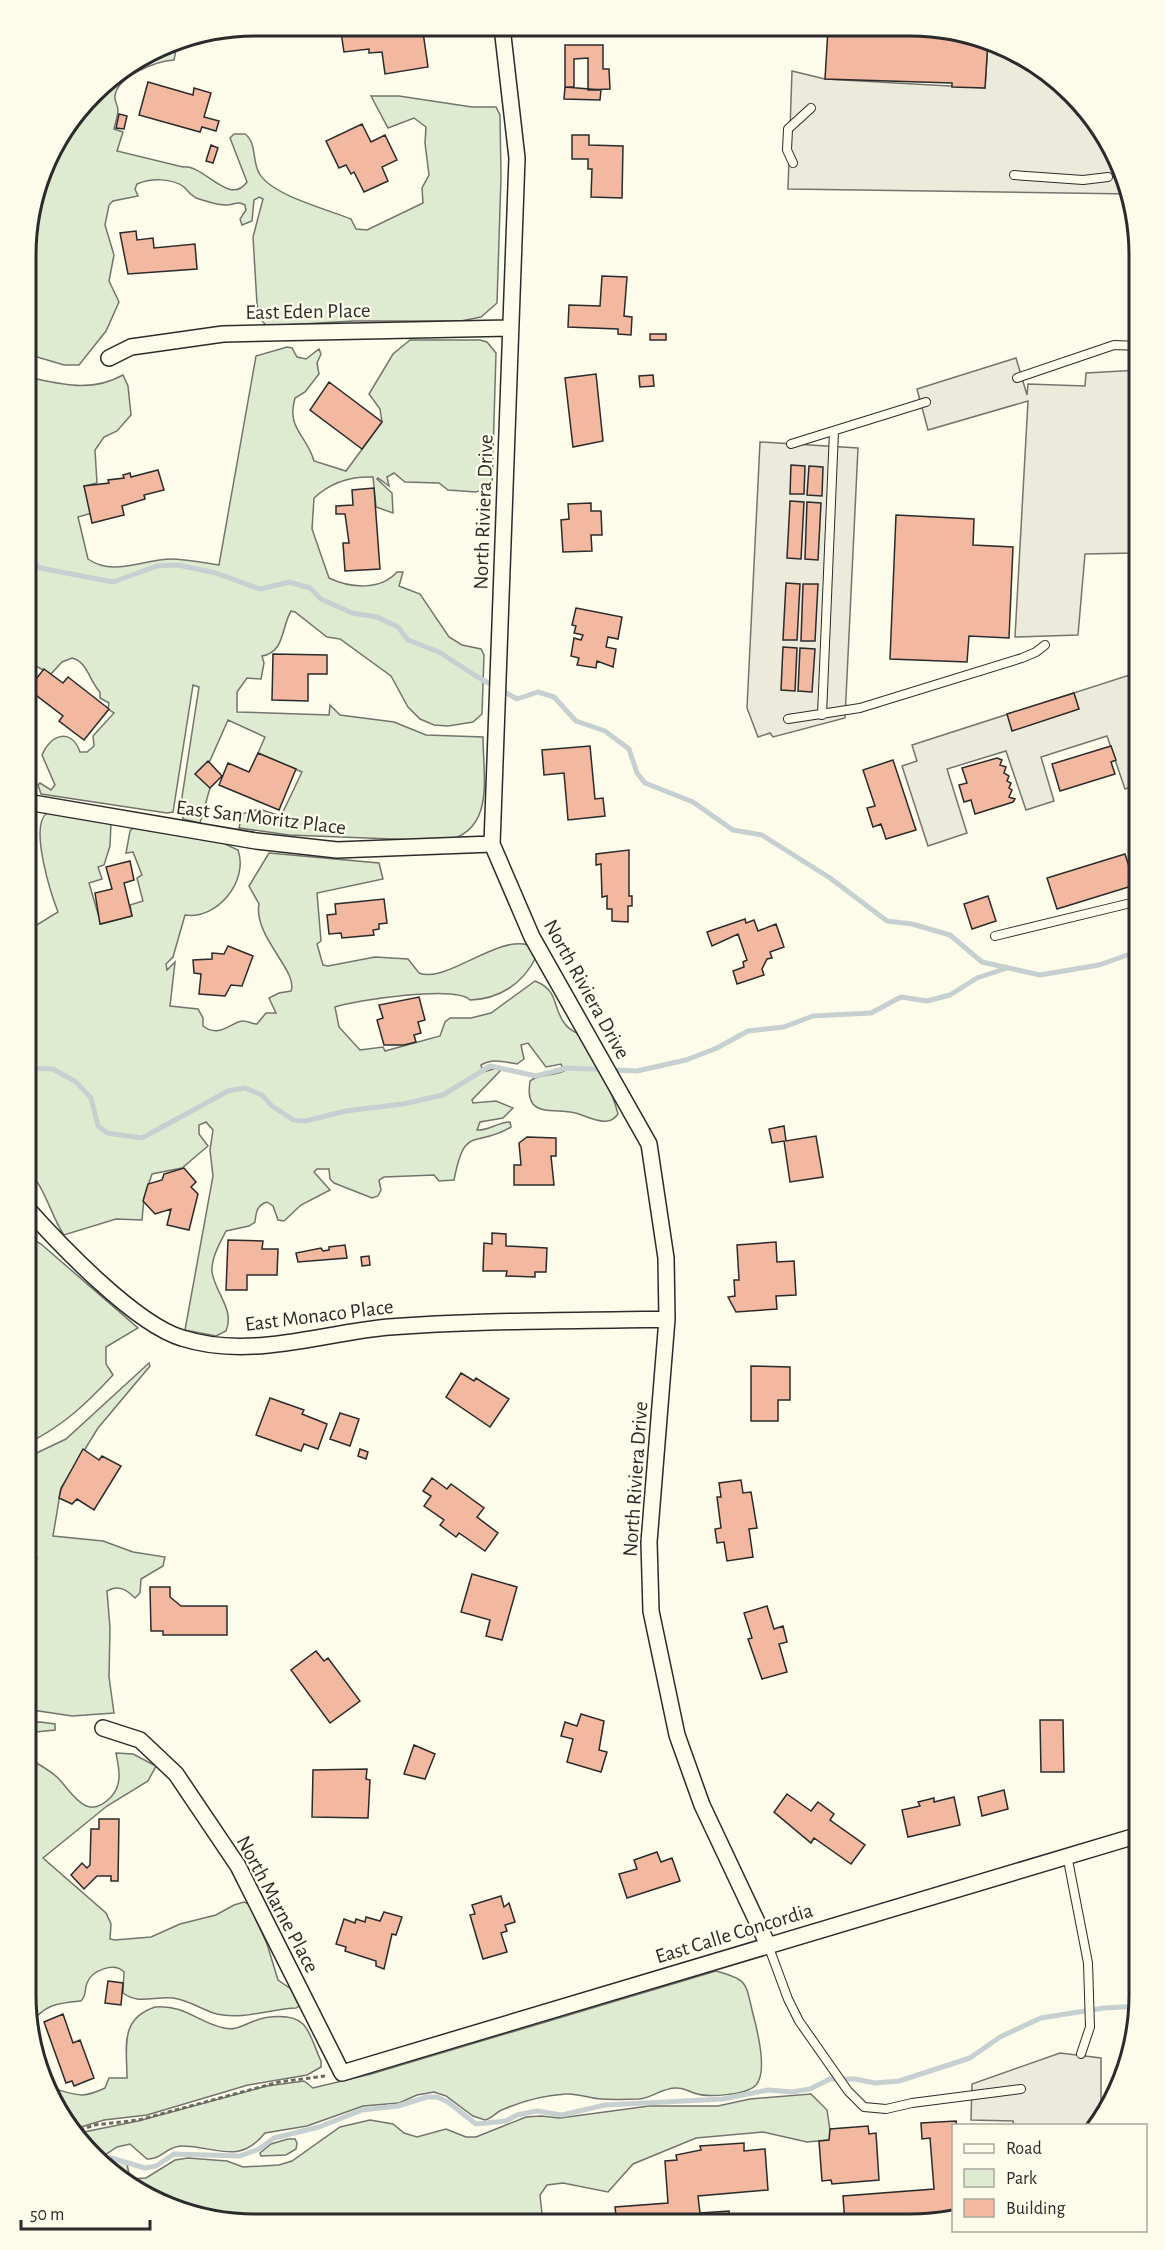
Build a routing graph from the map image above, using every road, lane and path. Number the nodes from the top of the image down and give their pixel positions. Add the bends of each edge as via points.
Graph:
1 (503, 36) edge
2 (811, 108) dead end
3 (793, 164) dead end
4 (1014, 175) dead end
5 (1108, 177) dead end
6 (510, 328) junction
7 (1129, 345) edge
8 (109, 358) dead end
9 (1017, 378) dead end
10 (926, 402) dead end
11 (834, 431) junction
12 (791, 444) dead end
13 (1045, 645) dead end
14 (822, 715) junction
15 (788, 719) dead end
16 (36, 804) edge
17 (492, 844) junction
18 (1129, 903) edge
19 (995, 936) dead end
20 (36, 1218) edge
21 (667, 1319) junction
22 (103, 1728) dead end
23 (1129, 1838) edge
24 (1067, 1855) junction
25 (768, 1945) junction
26 (1081, 2054) dead end
27 (342, 2073) junction
28 (1021, 2089) dead end
29 (82, 2130) edge

1 - 6 street, North Riviera Drive via 517,158
2 - 3 lane via 788,129 787,150
4 - 5 lane via 1083,180
6 - 8 street, East Eden Place via 223,334 131,347
6 - 17 street, North Riviera Drive
7 - 9 lane via 1114,345
10 - 11 lane
11 - 12 lane
11 - 14 lane
13 - 14 lane via 986,670 860,708
14 - 15 lane
16 - 17 street, East San Moritz Place via 256,841 337,850
17 - 21 street, North Riviera Drive via 532,937 650,1144 666,1258
18 - 19 lane
20 - 21 street, East Monaco Place via 131,1309 180,1338 204,1344 296,1342 439,1324
21 - 25 street, North Riviera Drive via 649,1542 654,1629 681,1745 702,1805
22 - 27 street, North Marne Place via 140,1740 176,1774 238,1866
23 - 24 street, East Calle Concordia
24 - 25 street, East Calle Concordia
24 - 26 lane via 1088,1963 1090,2027
25 - 27 street, East Calle Concordia
25 - 28 lane via 800,2021 848,2091 864,2107 886,2109
27 - 29 path via 279,2082 139,2120

